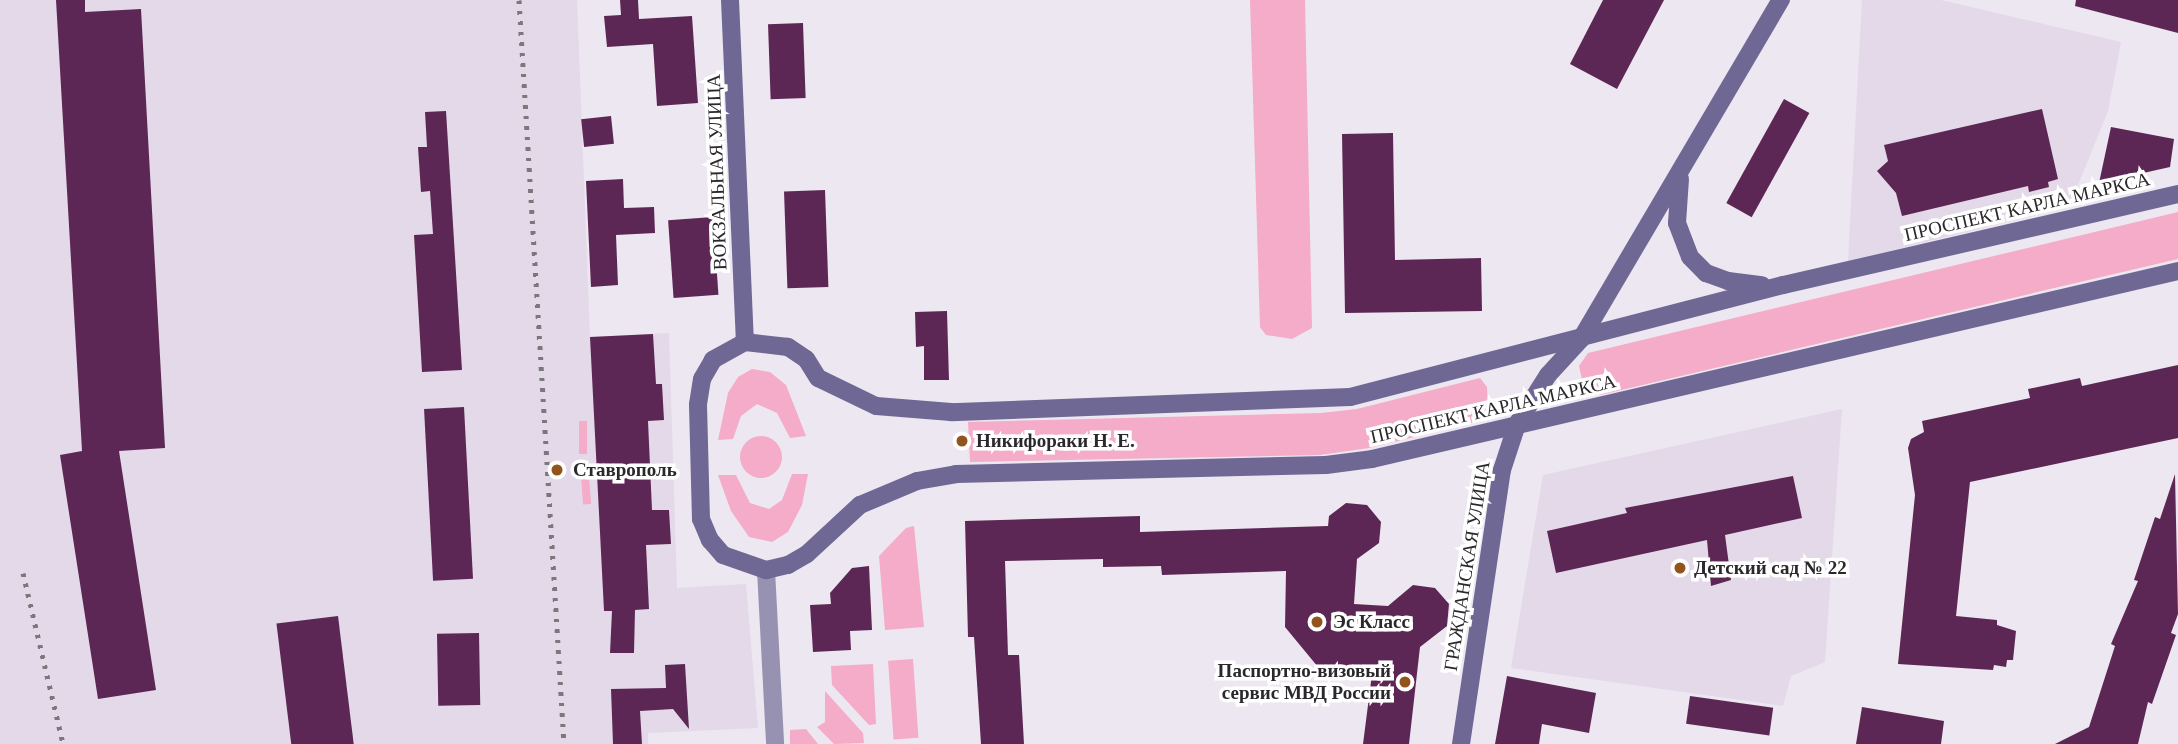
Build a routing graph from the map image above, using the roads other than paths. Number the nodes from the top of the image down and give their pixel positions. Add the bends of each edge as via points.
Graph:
1 (730, 0) edge
2 (1781, 0) edge
3 (1689, 153) junction
4 (2178, 194) edge
5 (2178, 271) edge
6 (1783, 285) junction
7 (1581, 339) junction
8 (745, 342) junction
9 (1517, 424) junction
10 (766, 570) junction
11 (775, 744) edge
12 (1461, 744) edge

1 - 8 main road, ВОКЗАЛЬНАЯ УЛИЦА
2 - 3 main road, ГРАЖДАНСКАЯ УЛИЦА
3 - 6 main road, ГРАЖДАНСКАЯ УЛИЦА via 1675,204 1690,257 1706,273 1728,281
3 - 7 main road, ГРАЖДАНСКАЯ УЛИЦА
4 - 6 main road, ПРОСПЕКТ КАРЛА МАРКСА
5 - 9 main road, ПРОСПЕКТ КАРЛА МАРКСА
6 - 7 main road, ПРОСПЕКТ КАРЛА МАРКСА
7 - 8 main road, ПРОСПЕКТ КАРЛА МАРКСА via 1350,397 951,412 876,406 818,377 806,359 788,347
7 - 9 main road, ГРАЖДАНСКАЯ УЛИЦА via 1548,376
8 - 10 main road via 713,359 702,379 698,405 701,519 723,555
9 - 10 main road, ПРОСПЕКТ КАРЛА МАРКСА via 1372,459 1326,465 947,475 860,505 820,537 807,554
9 - 12 main road, ГРАЖДАНСКАЯ УЛИЦА via 1502,470
10 - 11 street

